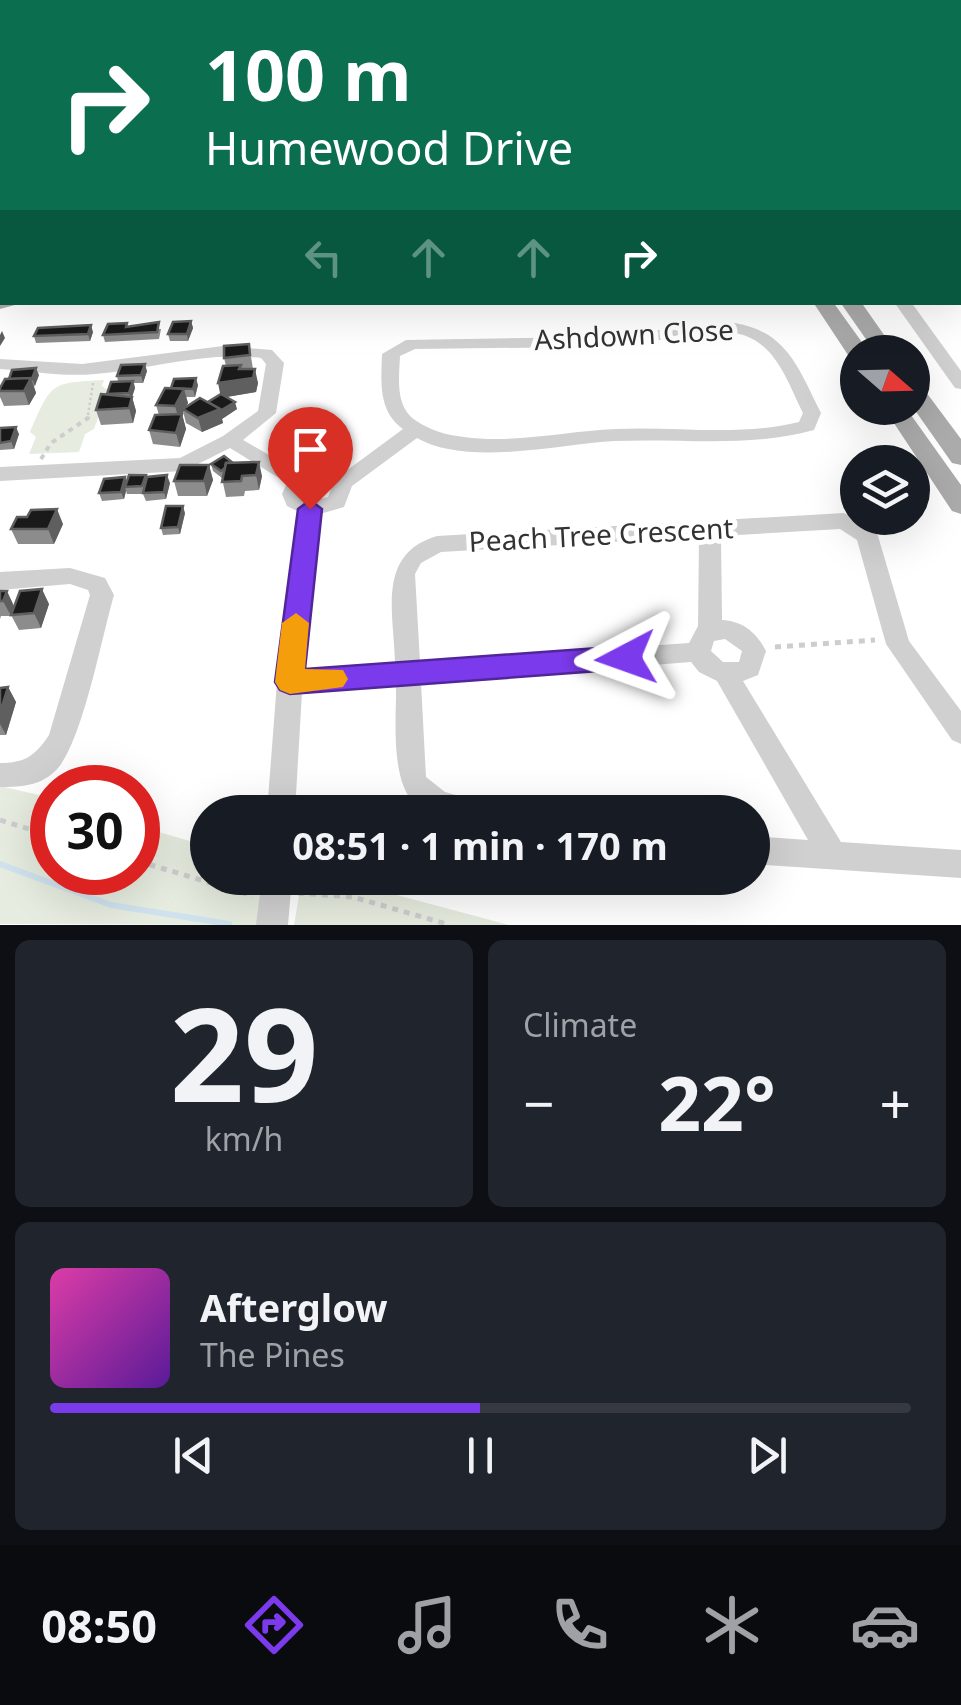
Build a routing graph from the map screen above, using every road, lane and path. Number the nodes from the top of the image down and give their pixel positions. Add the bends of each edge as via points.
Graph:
1 (825, 305) edge
2 (852, 305) edge
3 (904, 305) edge
4 (846, 335) edge
5 (874, 335) edge
6 (0, 364) edge
7 (98, 369) junction
8 (961, 384) edge
9 (930, 412) edge
10 (906, 425) edge
11 (418, 428) junction
12 (230, 440) junction
13 (953, 440) edge
14 (961, 456) edge
15 (36, 472) junction
16 (0, 474) edge
17 (298, 481) junction
18 (343, 483) junction
19 (961, 505) edge
20 (310, 509) junction
21 (710, 528) junction
22 (0, 581) edge
23 (895, 638) junction
24 (704, 642) junction
25 (753, 649) junction
26 (407, 673) junction
27 (725, 674) junction
28 (290, 682) junction
29 (961, 732) edge
30 (0, 775) edge
31 (282, 795) edge
32 (425, 795) edge
33 (0, 820) edge
34 (30, 829) edge
35 (770, 851) edge
36 (833, 855) junction
37 (961, 864) edge
38 (160, 867) edge
39 (275, 899) edge
40 (450, 925) edge

1 - 4 main road
2 - 5 main road
3 - 8 street
6 - 7 street
7 - 12 street via 184,355 266,354 275,364 267,413
7 - 15 path via 88,418 47,446
9 - 13 main road
10 - 19 main road
11 - 11 street, Ashdown Close via 474,447 618,434 794,430 810,424 812,414 771,340 758,330 735,328 583,342 402,346 390,354 390,404
11 - 18 street
12 - 15 street via 184,464
12 - 17 street
13 - 14 main road
15 - 16 street
17 - 18 street via 323,474
17 - 20 street via 292,494
18 - 20 street via 337,502
20 - 28 street
21 - 23 street, Peach Tree Crescent via 836,520 856,526 871,546
21 - 24 street
21 - 26 street, Peach Tree Crescent via 428,546 404,574
22 - 30 street via 82,578 98,584 102,595 57,748 28,775
23 - 25 path
23 - 29 street, Peach Tree Crescent
24 - 25 street via 734,632
24 - 26 street
24 - 27 street via 706,664
25 - 27 street via 749,668
26 - 28 street
26 - 32 street, Peach Tree Crescent via 415,786
27 - 36 street
28 - 31 street
33 - 34 path
35 - 36 street
36 - 37 street
38 - 39 path
39 - 40 path via 320,891

